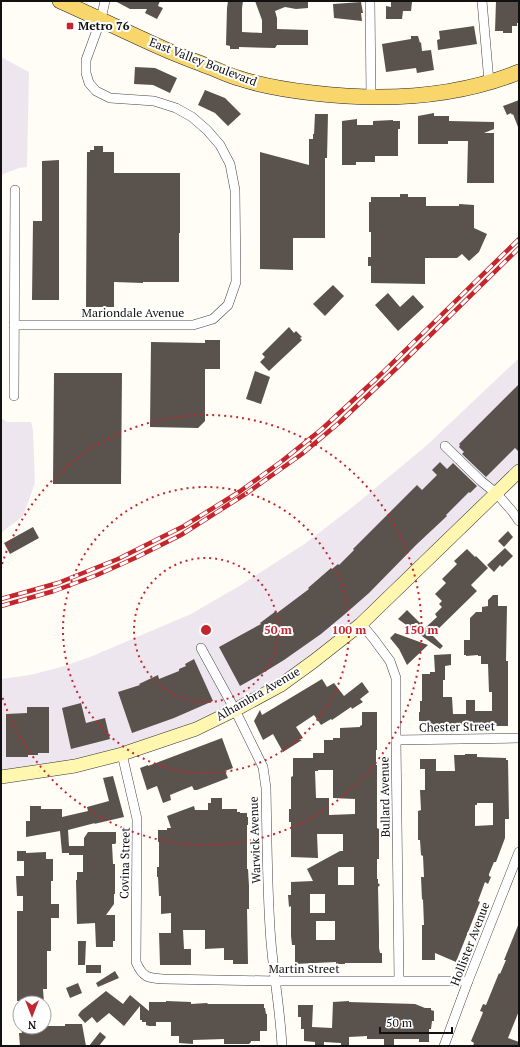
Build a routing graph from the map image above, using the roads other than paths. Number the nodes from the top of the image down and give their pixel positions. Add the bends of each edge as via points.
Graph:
1 (60, 1) edge
2 (105, 1) edge
3 (370, 1) edge
4 (482, 1) edge
5 (101, 19) junction
6 (519, 72) edge
7 (489, 82) junction
8 (371, 97) junction
9 (15, 190) dead end
10 (14, 325) junction
11 (14, 396) dead end
12 (445, 446) dead end
13 (519, 471) edge
14 (497, 494) junction
15 (519, 521) edge
16 (361, 624) junction
17 (201, 648) dead end
18 (235, 710) junction
19 (519, 738) edge
20 (396, 740) junction
21 (122, 754) junction
22 (1, 778) edge
23 (519, 852) edge
24 (141, 972) joint
25 (399, 980) junction
26 (275, 981) junction
27 (468, 981) junction
28 (282, 1046) edge
29 (444, 1046) edge

1 - 5 main road, East Valley Boulevard
2 - 5 street, Mariondale Avenue
3 - 8 street
4 - 7 street
5 - 8 main road, East Valley Boulevard via 163,49 238,78 291,90
5 - 10 street, Mariondale Avenue via 86,60 89,83 96,91 110,98 154,101 176,108 207,130 220,145 230,164 235,190 236,282 228,305 213,319 193,325
6 - 7 main road, East Valley Boulevard
7 - 8 main road, East Valley Boulevard via 446,91
9 - 10 street
10 - 11 street
12 - 14 street
13 - 14 main road, Alhambra Avenue
14 - 15 street
14 - 16 main road, Alhambra Avenue
16 - 18 main road, Alhambra Avenue via 314,661
16 - 20 street, Bullard Avenue via 390,661 396,678
17 - 18 street, Warwick Avenue
18 - 21 main road, Alhambra Avenue via 196,729
18 - 26 street, Warwick Avenue via 263,768 266,788 270,929
19 - 20 street, Chester Street
20 - 25 street, Bullard Avenue
21 - 22 main road, Alhambra Avenue via 75,766
21 - 24 street, Covina Street via 137,818 136,962
23 - 27 street, Hollister Avenue
24 - 26 street, Martin Street via 150,978
25 - 26 street, Martin Street
25 - 27 street, Martin Street
26 - 28 street, Warwick Avenue
27 - 29 street, Hollister Avenue

